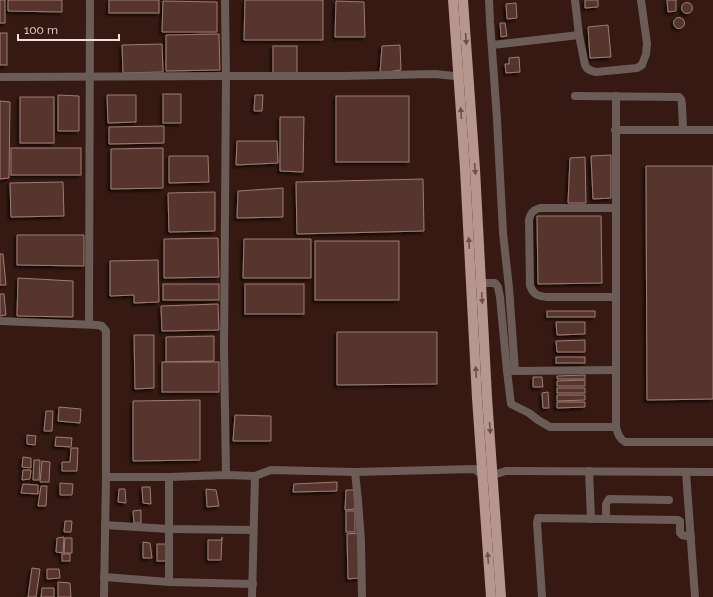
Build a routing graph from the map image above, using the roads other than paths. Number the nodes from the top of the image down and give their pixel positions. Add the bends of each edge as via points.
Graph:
1 (90, 0) edge
2 (225, 0) edge
3 (453, 0) edge
4 (463, 0) edge
5 (489, 0) edge
6 (575, 0) edge
7 (642, 0) edge
8 (579, 35) junction
9 (492, 45) junction
10 (0, 76) edge
11 (226, 76) junction
12 (90, 77) junction
13 (463, 77) junction
14 (575, 96) dead end
15 (616, 96) junction
16 (615, 130) junction
17 (683, 130) junction
18 (713, 130) edge
19 (616, 208) junction
20 (476, 283) junction
21 (616, 297) junction
22 (0, 321) edge
23 (89, 324) junction
24 (616, 370) junction
25 (511, 371) junction
26 (616, 427) junction
27 (713, 442) edge
28 (589, 471) junction
29 (355, 472) junction
30 (686, 472) junction
31 (713, 472) edge
32 (226, 475) junction
33 (255, 476) junction
34 (488, 476) junction
35 (106, 477) junction
36 (169, 477) junction
37 (669, 500) dead end
38 (591, 519) junction
39 (606, 519) junction
40 (105, 525) junction
41 (169, 529) junction
42 (253, 530) junction
43 (691, 537) junction
44 (104, 577) junction
45 (169, 582) junction
46 (253, 584) junction
47 (104, 597) edge
48 (252, 597) edge
49 (362, 597) edge
50 (491, 597) edge
51 (501, 597) edge
52 (542, 597) edge
53 (695, 597) edge

1 - 12 street
2 - 11 street
3 - 13 main road
4 -> 13 main road
5 - 9 street
6 - 8 street
7 - 8 street via 647,44 642,65 637,68 591,71 585,65
8 - 9 street
9 - 25 street via 503,233 509,288
10 - 12 street
11 - 12 street
11 - 13 street via 435,74
11 - 32 street
12 - 23 street
13 - 20 main road via 475,168
14 - 15 street
15 - 16 street
15 - 17 street via 679,97 682,104
16 - 17 street
16 - 19 street
17 - 18 street
19 - 21 street
19 - 21 street via 540,208 530,214 529,220 530,285 535,294 547,297
20 - 25 street via 495,284 498,287
20 - 34 main road
21 - 24 street
22 - 23 street
23 - 35 street via 102,326 107,335
24 - 25 street
24 - 26 street
25 - 26 street via 511,404 550,427
26 - 27 street via 625,442
28 - 30 street
28 - 34 street via 506,471
28 - 38 street
29 - 33 street via 271,470
29 - 34 street via 475,469
29 - 49 street via 361,540
30 - 31 street
30 - 43 street
32 - 33 street
32 - 36 street
33 - 42 street
50 -> 34 main road
34 - 51 main road
35 - 36 street
35 - 40 street
36 - 41 street
37 - 39 street via 609,499 606,504
38 - 39 street
38 - 52 street via 538,518
39 - 43 street via 678,520 680,533
40 - 41 street
40 - 44 street
41 - 42 street
41 - 45 street
42 - 46 street
43 - 53 street
44 - 45 street
44 - 47 street
45 - 46 street
46 - 48 street

